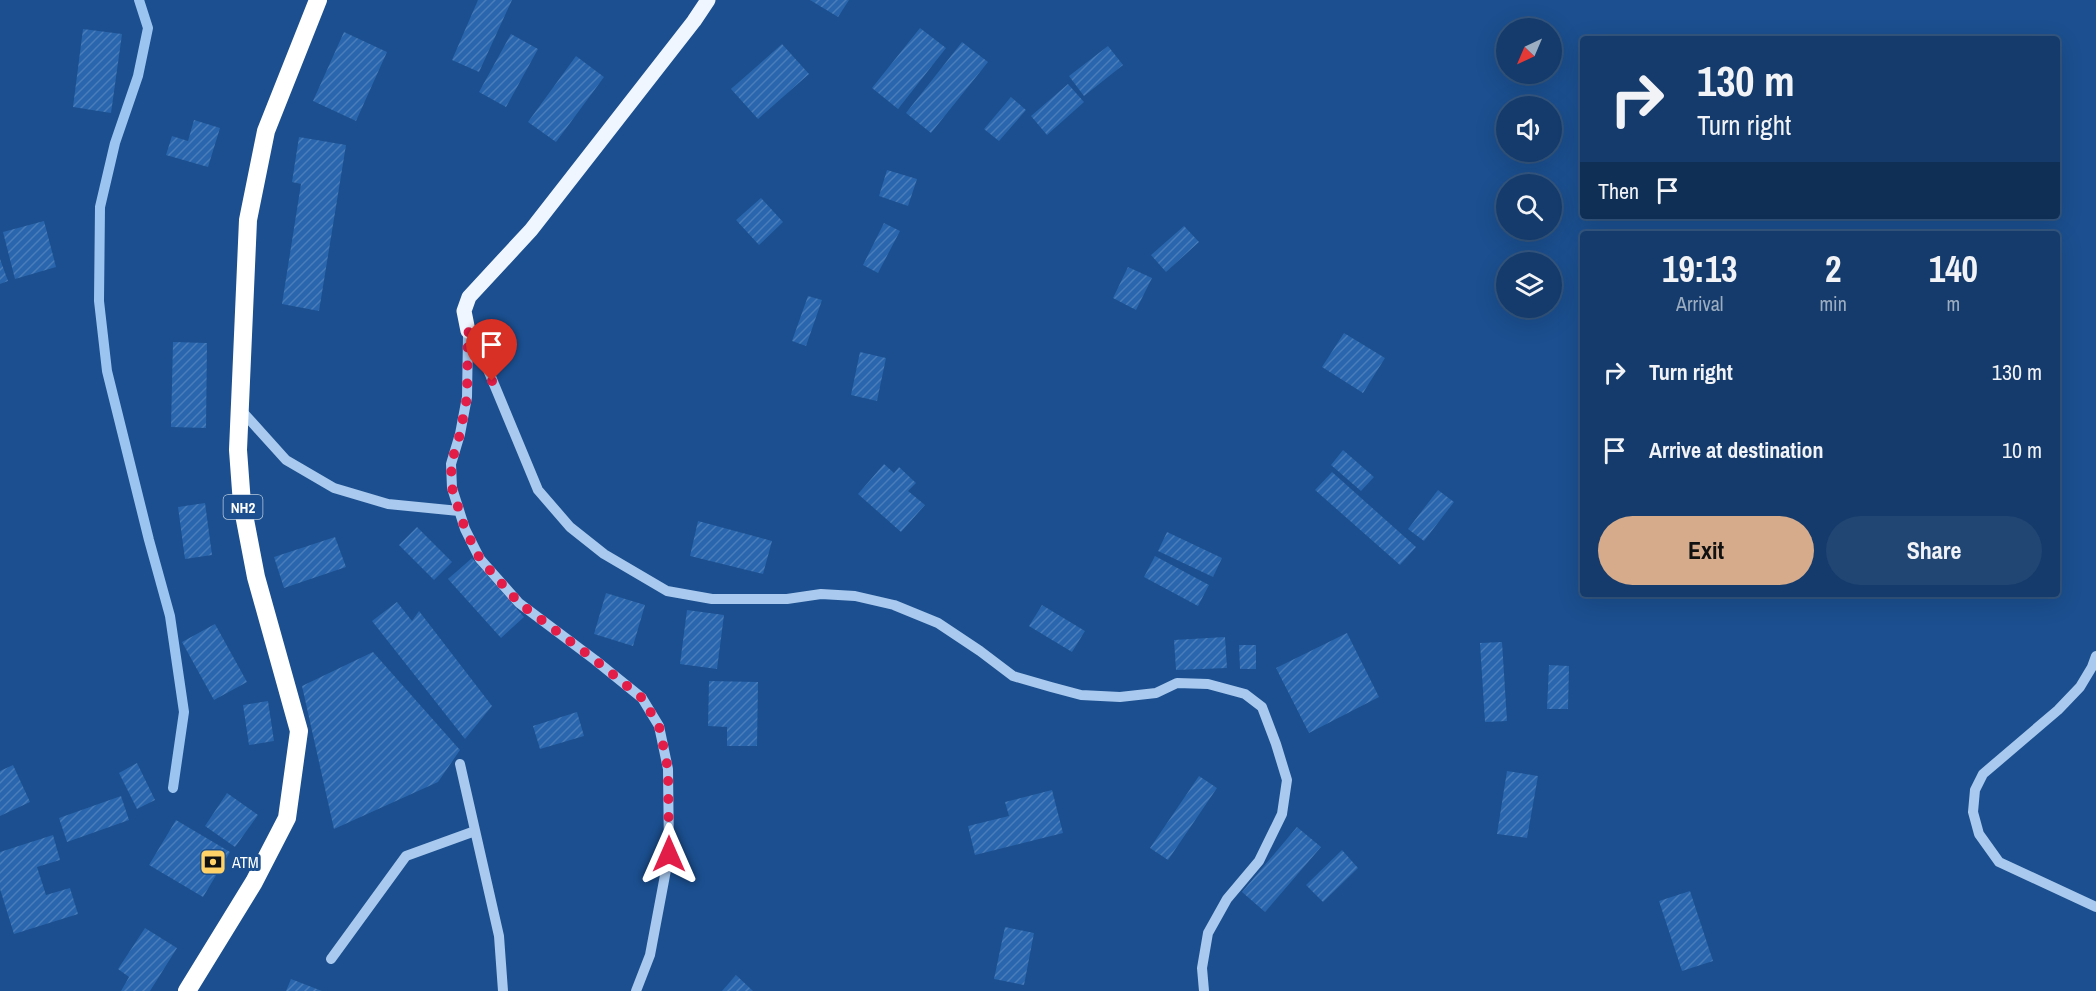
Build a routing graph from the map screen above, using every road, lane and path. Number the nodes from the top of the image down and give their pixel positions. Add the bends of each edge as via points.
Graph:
1 (318, 0) edge
2 (708, 0) edge
3 (468, 331) junction
4 (240, 408) junction
5 (459, 511) junction
6 (2096, 656) edge
7 (460, 764) dead end
8 (475, 831) junction
9 (2096, 907) edge
10 (331, 959) dead end
11 (187, 991) edge
12 (503, 991) edge
13 (636, 991) edge
14 (1204, 991) edge

1 - 4 highway, NH2 via 266,131 248,220
2 - 3 main road via 531,230 469,297 464,311
3 - 5 street via 467,397 451,464 452,488
3 - 14 street via 538,490 570,527 667,591 712,599 855,596 894,605 938,623 1013,676 1051,687 1081,695 1120,697 1156,693 1177,683 1208,684 1245,694 1262,707 1287,780 1282,814 1259,861 1227,899 1208,933 1202,968
4 - 5 street via 286,460 334,488 387,504
4 - 11 highway, NH2 via 242,504 256,577 299,731 287,818 254,882
5 - 13 street via 480,559 519,603 642,698 659,726 668,769 669,854 650,955
6 - 9 street via 2080,687 2058,710 1983,774 1974,790 1973,812 1978,834 2000,862
7 - 8 street
8 - 10 street via 406,856
8 - 12 street via 499,936

